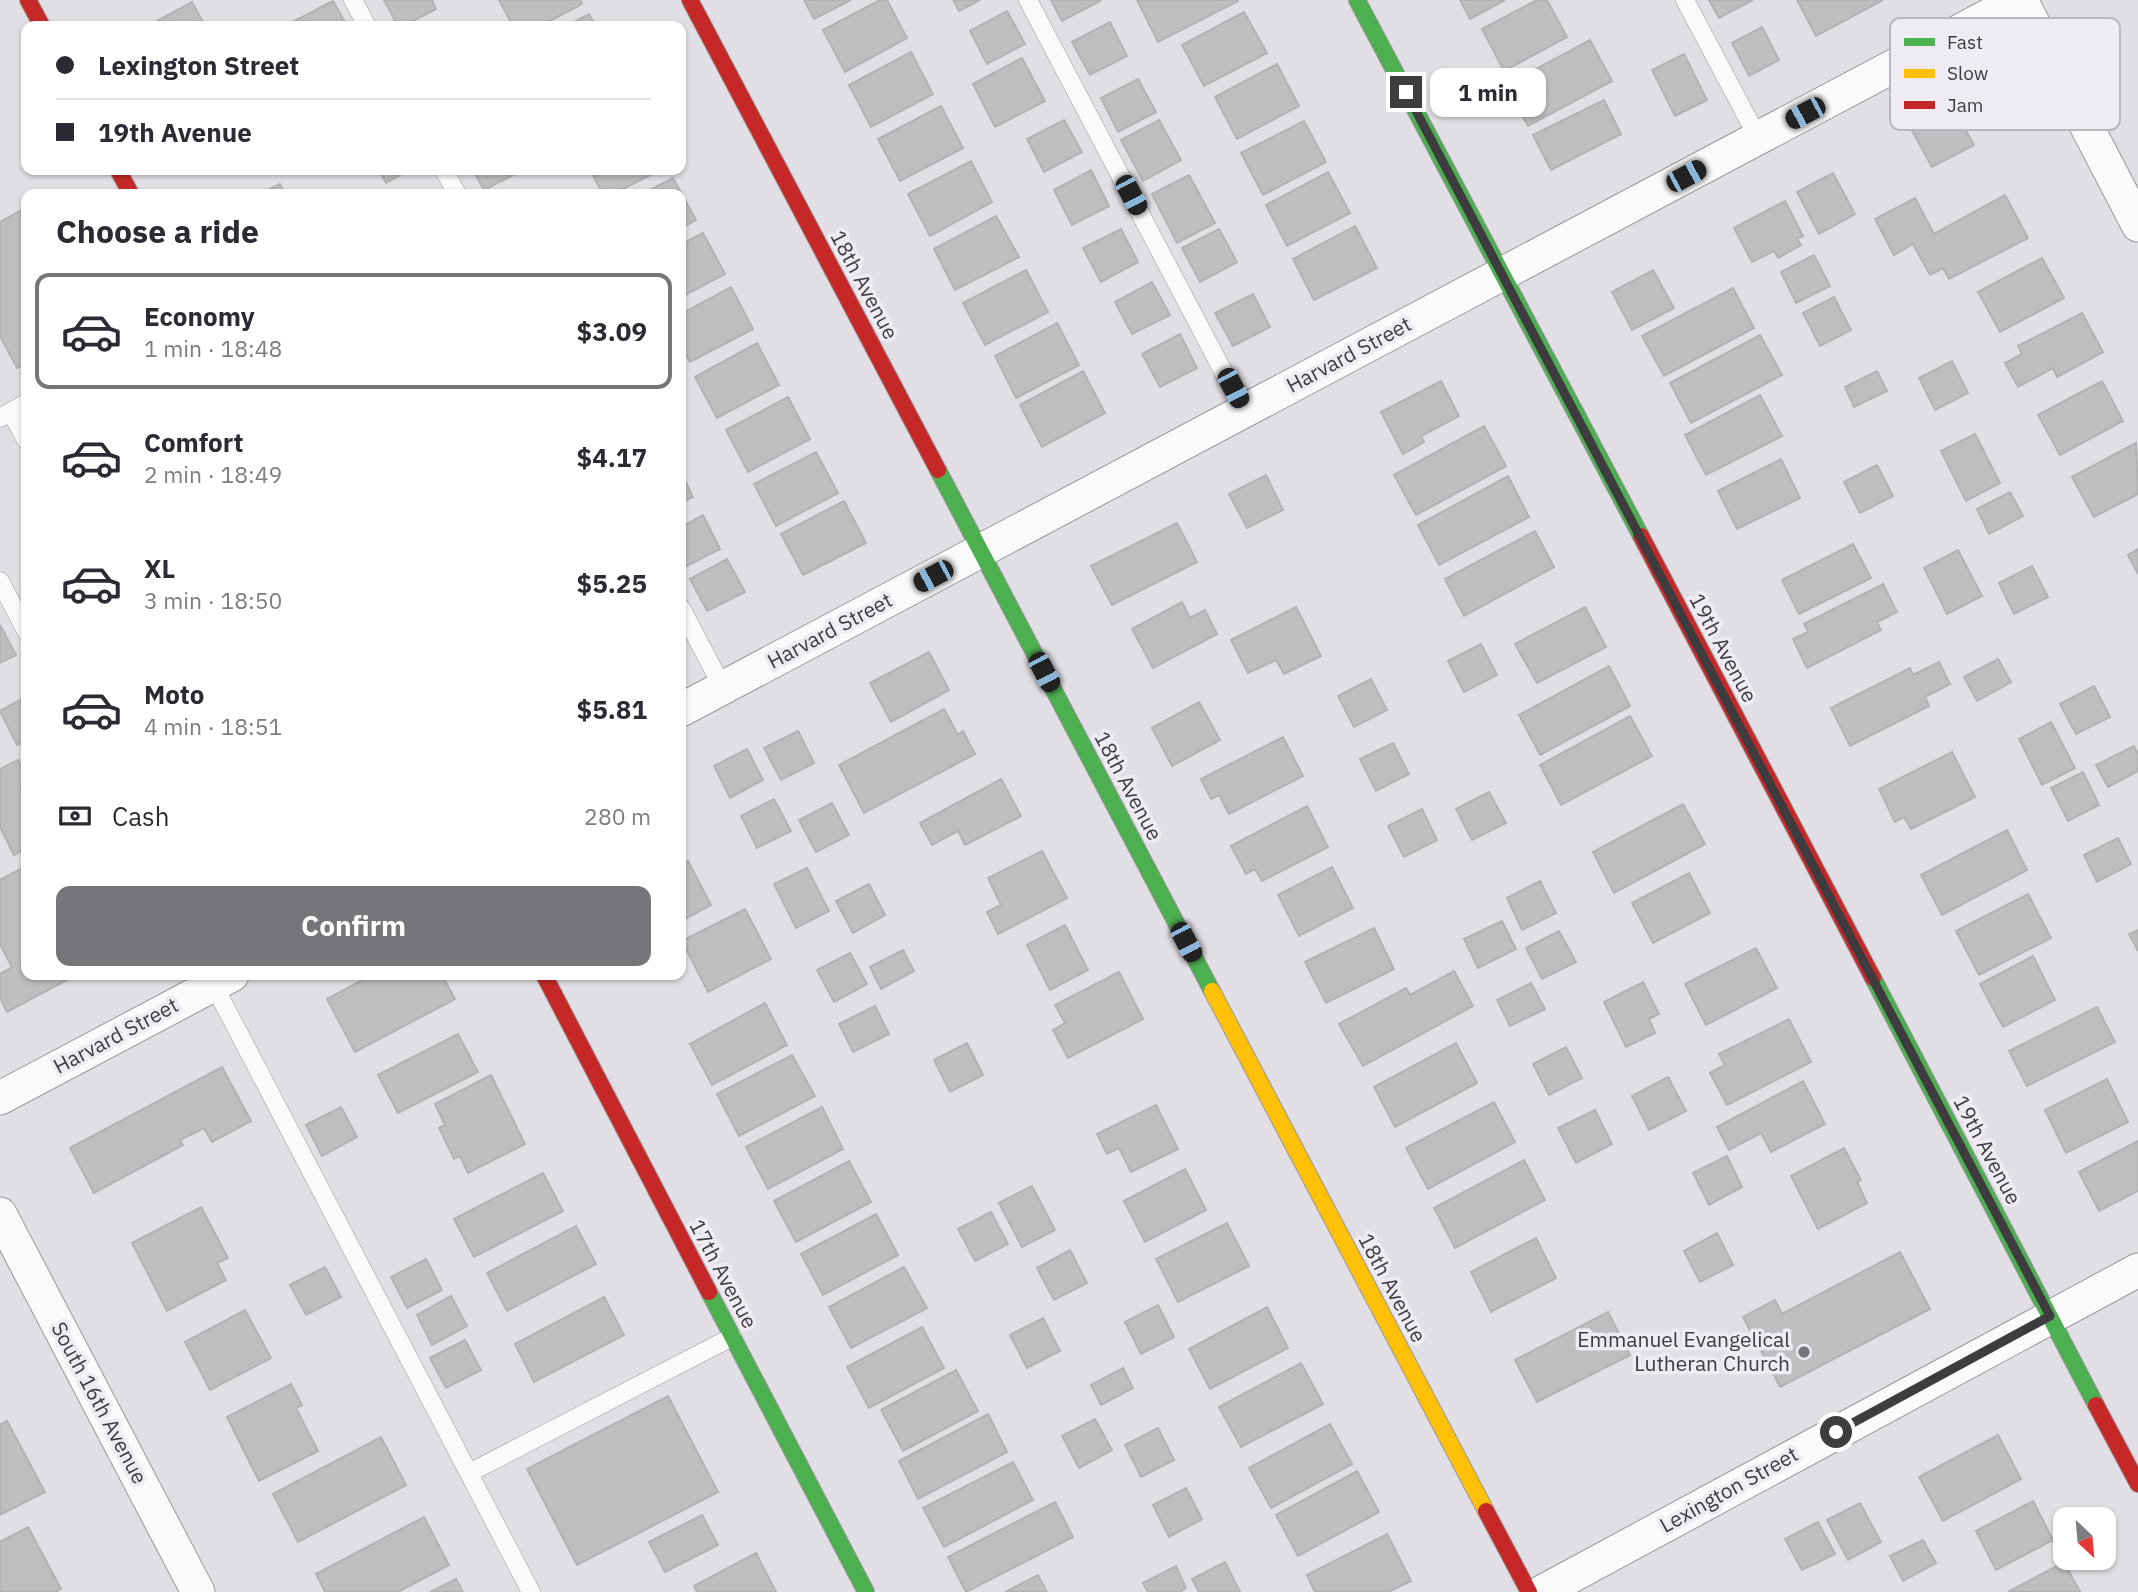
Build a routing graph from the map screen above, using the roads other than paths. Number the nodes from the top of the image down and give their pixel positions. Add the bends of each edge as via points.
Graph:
1 (28, 0) edge
2 (353, 0) edge
3 (690, 0) edge
4 (1028, 0) edge
5 (1357, 0) edge
6 (1685, 0) edge
7 (2019, 0) edge
8 (1985, 18) edge
9 (2029, 18) edge
10 (39, 21) edge
11 (364, 21) edge
12 (1890, 68) edge
13 (2088, 130) edge
14 (1758, 138) junction
15 (2138, 225) edge
16 (1503, 273) junction
17 (12, 411) edge
18 (1244, 411) junction
19 (21, 430) edge
20 (981, 551) junction
21 (0, 581) edge
22 (686, 618) edge
23 (21, 621) edge
24 (723, 688) junction
25 (686, 707) edge
26 (214, 980) edge
27 (219, 980) edge
28 (547, 980) edge
29 (0, 1098) edge
30 (0, 1214) edge
31 (2138, 1270) edge
32 (2050, 1316) junction
33 (732, 1337) junction
34 (469, 1473) junction
35 (2138, 1484) edge
36 (198, 1592) edge
37 (531, 1592) edge
38 (866, 1592) edge
39 (1529, 1592) edge
40 (1542, 1592) edge

1 - 10 street
2 - 11 lane
3 - 20 street, 18th Avenue
4 - 18 lane
5 - 16 street, 19th Avenue
6 - 14 lane
7 - 8 street, Harvard Street
7 - 9 street
12 - 14 street, Harvard Street
13 - 15 street
14 - 16 street, Harvard Street
16 - 18 street, Harvard Street
16 - 32 street, 19th Avenue
17 - 19 lane
18 - 20 street, Harvard Street
20 - 24 street, Harvard Street
20 - 39 street, 18th Avenue
21 - 23 lane
22 - 24 lane
24 - 25 street, Harvard Street
26 - 29 street, Harvard Street
27 - 34 lane
28 - 33 street, 17th Avenue
30 - 36 street, South 16th Avenue
31 - 32 street, Lexington Street
32 - 35 street, 19th Avenue
32 - 40 street, Lexington Street
33 - 34 lane
33 - 38 street, 17th Avenue
34 - 37 lane

